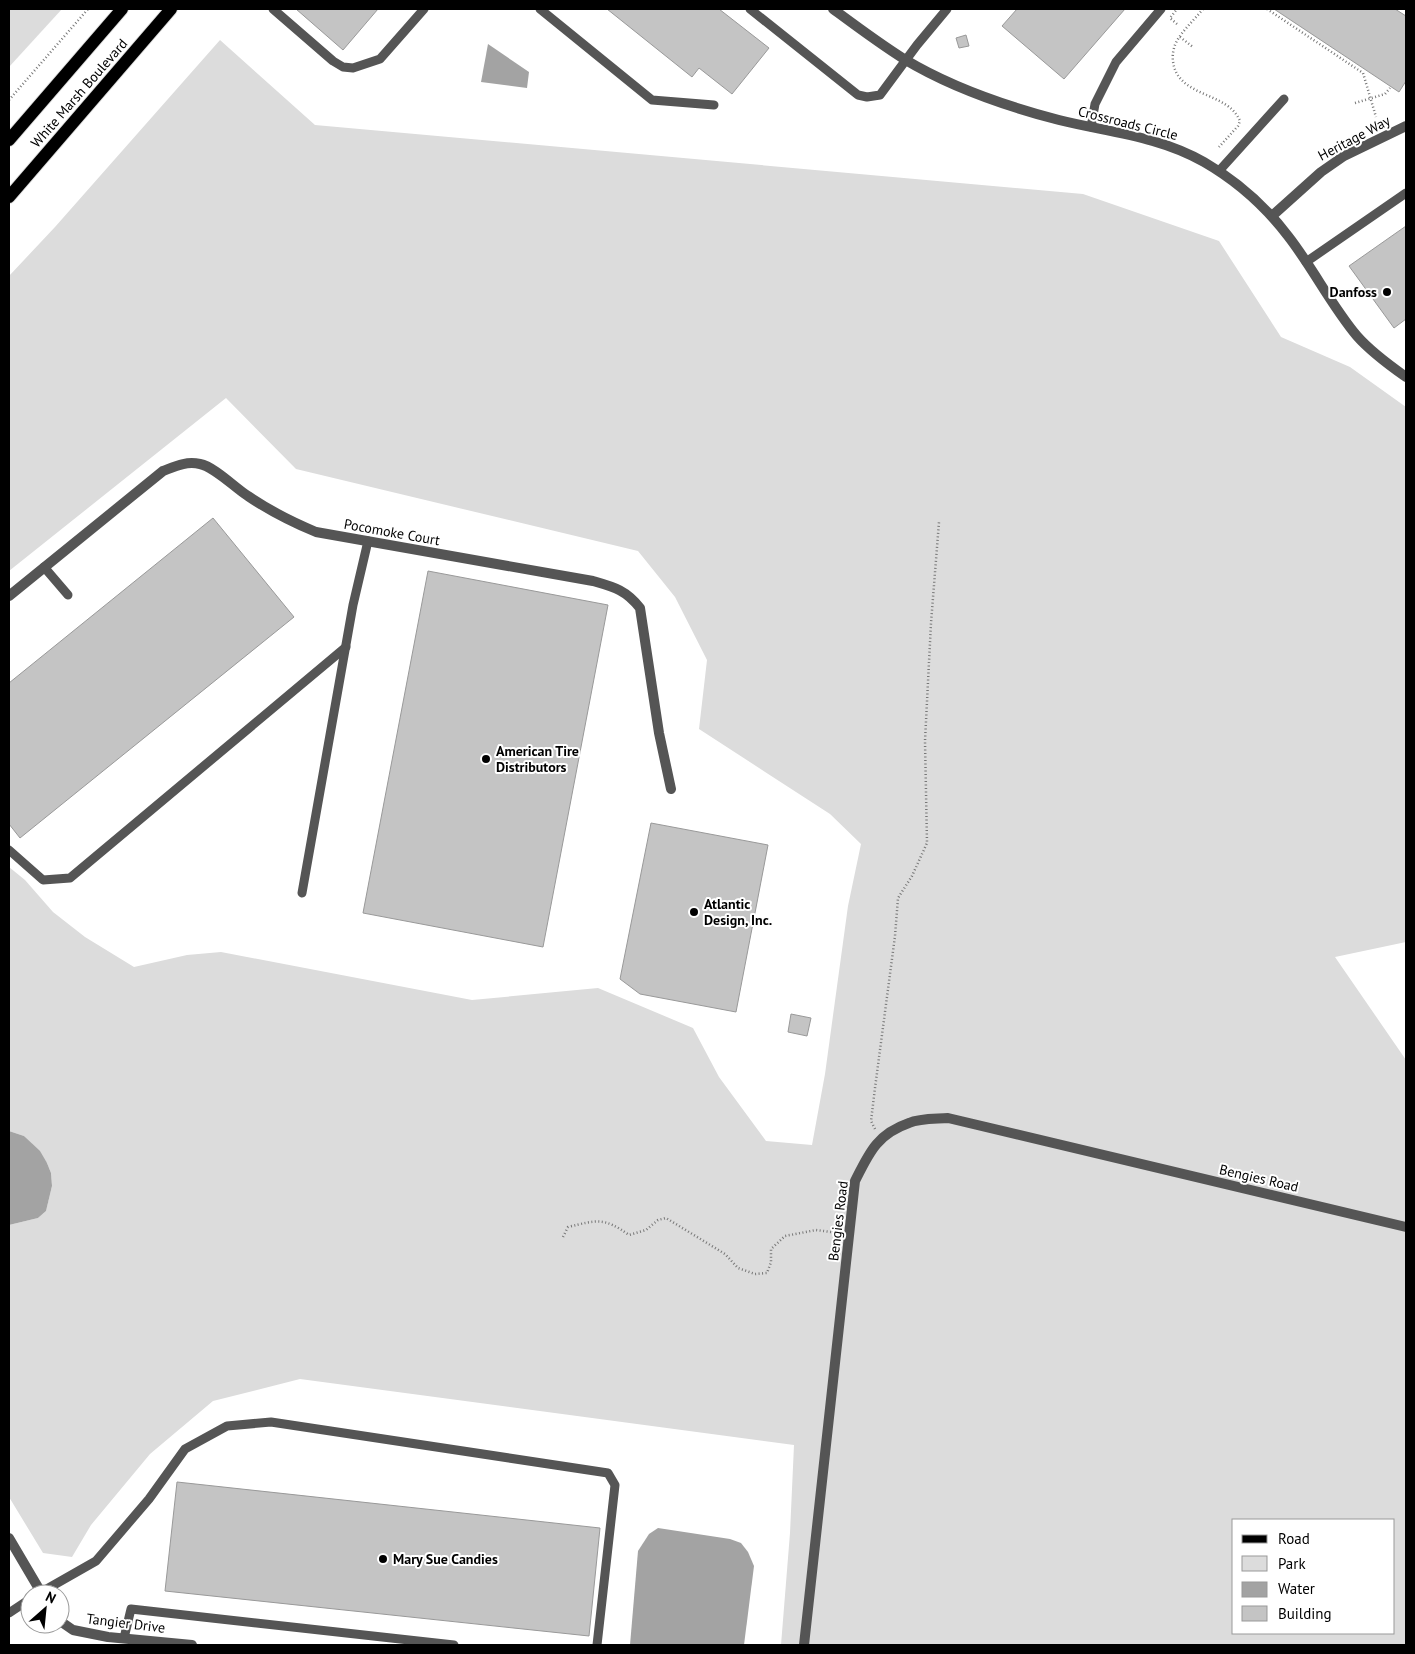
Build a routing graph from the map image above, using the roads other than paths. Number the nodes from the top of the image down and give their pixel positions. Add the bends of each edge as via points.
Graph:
1 (122, 9) edge
2 (171, 9) edge
3 (273, 9) edge
4 (424, 9) edge
5 (540, 9) edge
6 (750, 9) edge
7 (833, 9) edge
8 (947, 9) edge
9 (1161, 9) edge
10 (906, 60) junction
11 (1284, 99) dead end
12 (714, 105) dead end
13 (1406, 126) edge
14 (1091, 127) junction
15 (9, 140) edge
16 (1219, 171) junction
17 (1406, 193) edge
18 (9, 197) edge
19 (1272, 216) junction
20 (1306, 262) junction
21 (1406, 377) edge
22 (368, 541) junction
23 (44, 566) junction
24 (68, 595) dead end
25 (9, 596) edge
26 (346, 647) junction
27 (670, 789) dead end
28 (9, 850) edge
29 (302, 893) dead end
30 (1406, 1227) edge
31 (9, 1538) edge
32 (35, 1584) edge
33 (56, 1584) edge
34 (20, 1606) edge
35 (9, 1613) edge
36 (70, 1628) edge
37 (124, 1638) junction
38 (192, 1645) edge
39 (454, 1645) edge
40 (597, 1645) edge
41 (804, 1645) edge

1 - 15 main road, White Marsh Boulevard
2 - 18 main road, White Marsh Boulevard
3 - 4 lane via 333,61 353,68 380,60
5 - 12 lane via 652,100
6 - 10 lane via 858,96 880,95
7 - 10 street, Crossroads Circle
8 - 10 lane
9 - 14 lane via 1116,62 1095,104
10 - 14 street, Crossroads Circle via 998,102
11 - 16 lane
13 - 19 street, Heritage Way via 1344,156 1320,172
14 - 16 street, Crossroads Circle via 1162,143
16 - 19 street, Crossroads Circle
17 - 20 lane
19 - 20 street, Crossroads Circle
20 - 21 street, Crossroads Circle via 1358,337
22 - 23 street, Pocomoke Court via 316,532 290,521 246,496 203,464 189,462 163,471
22 - 26 lane
22 - 27 street, Pocomoke Court via 593,581 632,598 640,608 658,733
23 - 24 lane
23 - 25 street, Pocomoke Court
26 - 28 lane via 70,878 43,880
26 - 29 lane
30 - 41 street, Bengies Road via 948,1118 910,1122 879,1139 855,1181
31 - 32 street
33 - 40 lane via 96,1561 186,1449 228,1426 271,1422 608,1473 615,1486
34 - 35 lane
36 - 37 street, Tangier Drive
37 - 38 street, Tangier Drive
37 - 39 lane via 131,1610

